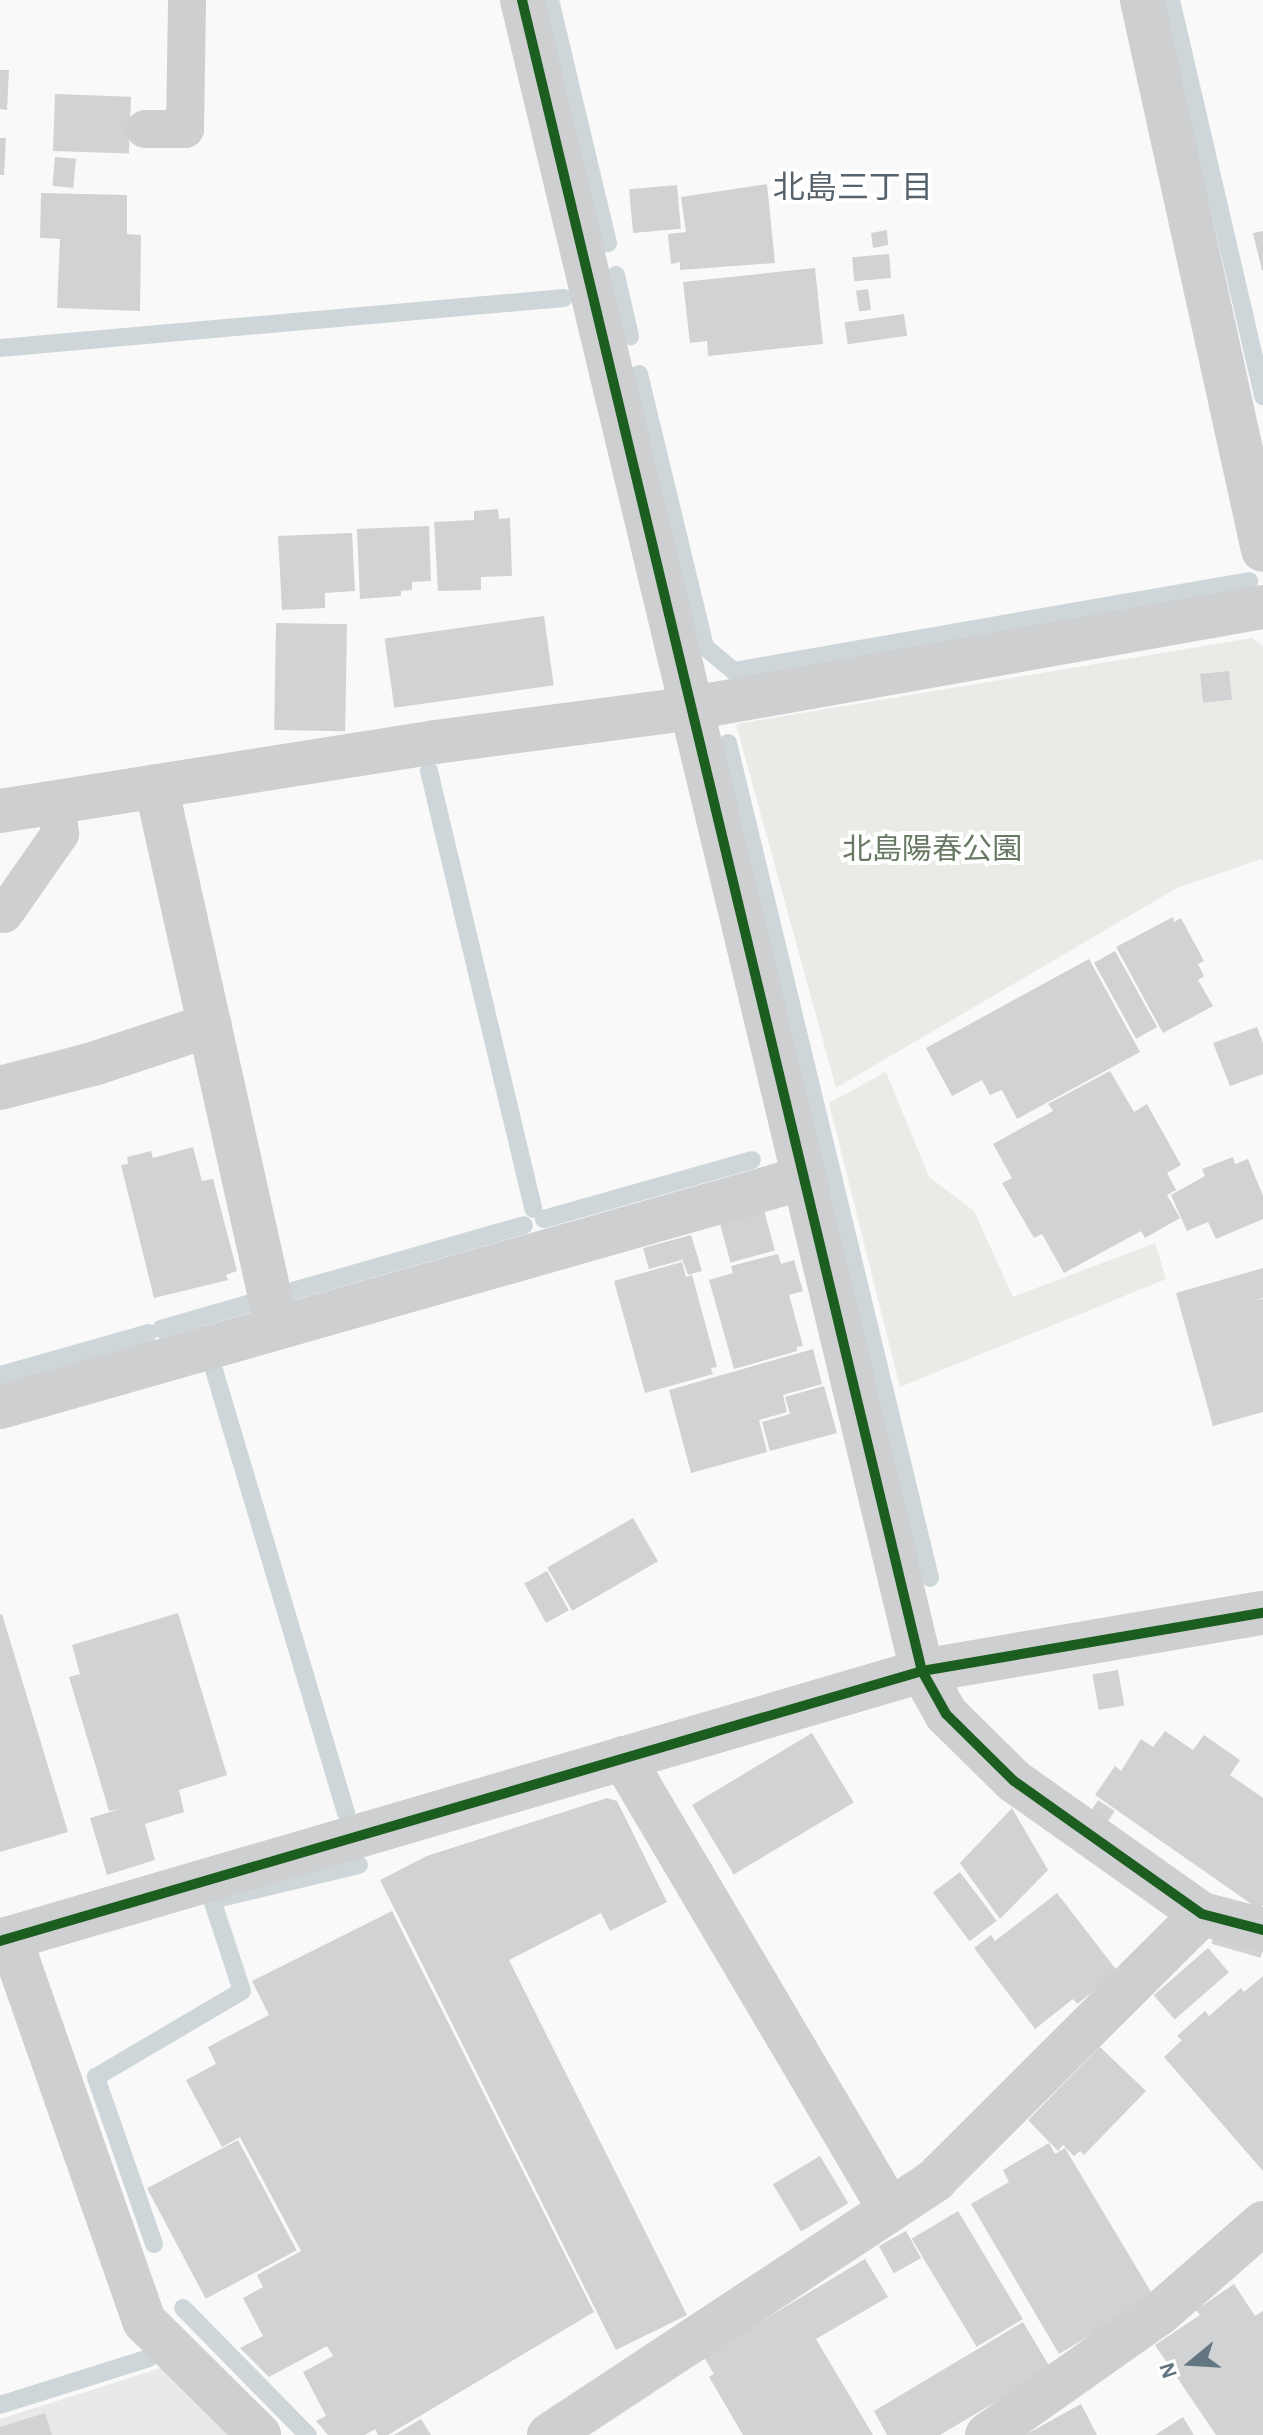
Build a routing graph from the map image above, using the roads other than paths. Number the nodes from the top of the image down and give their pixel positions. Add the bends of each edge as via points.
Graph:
1 (187, 0) edge
2 (522, 0) edge
3 (1142, 0) edge
4 (145, 129) dead end
5 (1263, 550) edge
6 (1263, 607) edge
7 (692, 708) junction
8 (156, 786) junction
9 (56, 802) junction
10 (0, 811) edge
11 (4, 914) dead end
12 (210, 1025) junction
13 (0, 1088) edge
14 (804, 1178) junction
15 (277, 1328) junction
16 (0, 1407) edge
17 (1263, 1613) edge
18 (922, 1671) junction
19 (623, 1758) junction
20 (1202, 1914) junction
21 (1263, 1930) edge
22 (5, 1940) edge
23 (890, 2210) junction
24 (1263, 2223) edge
25 (259, 2435) edge
26 (549, 2435) edge
27 (987, 2435) edge

1 - 4 lane via 185,129
2 - 7 street
3 - 5 street
6 - 7 street
7 - 8 street
7 - 14 street
8 - 9 street
8 - 12 street
9 - 10 street
9 - 11 lane via 60,834
12 - 13 street
12 - 15 street
14 - 15 street
14 - 18 street
15 - 16 street
17 - 18 street
18 - 19 street
18 - 20 street via 946,1714 1014,1781
19 - 22 street
19 - 23 street
20 - 21 street
20 - 23 street via 935,2180
22 - 25 street via 144,2321
23 - 26 street
24 - 27 street via 1160,2313

